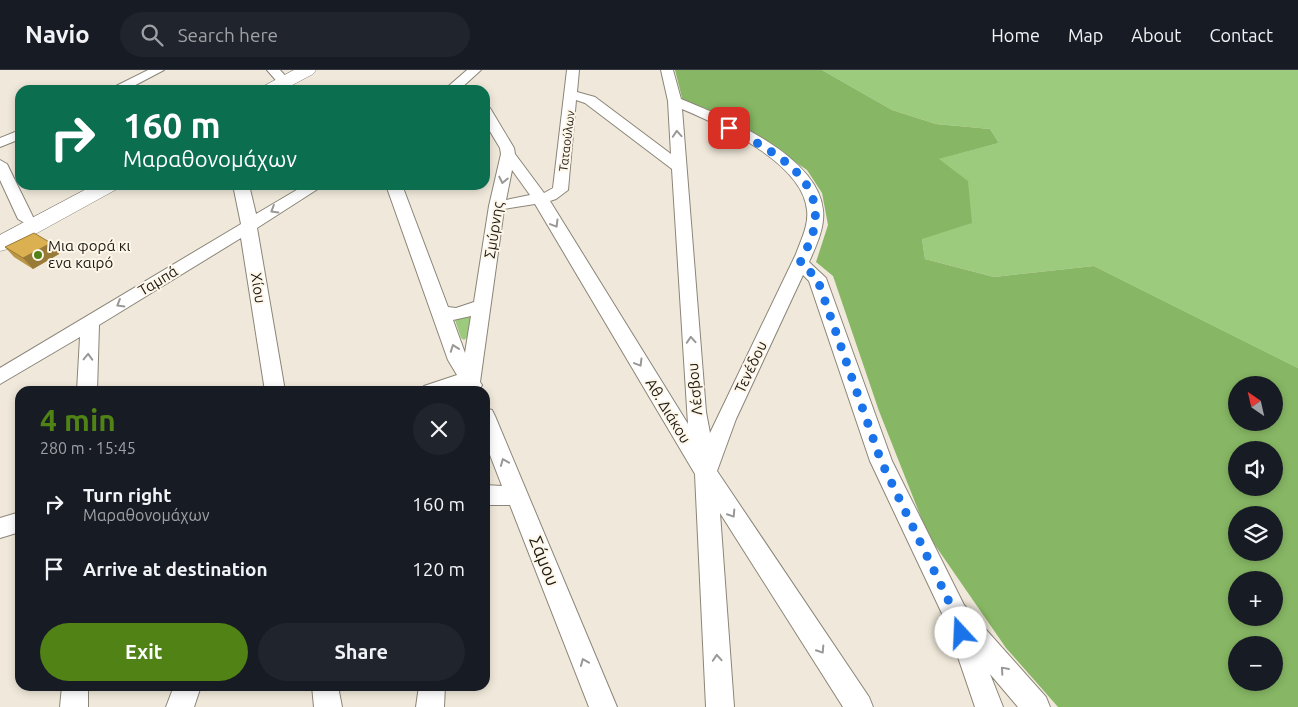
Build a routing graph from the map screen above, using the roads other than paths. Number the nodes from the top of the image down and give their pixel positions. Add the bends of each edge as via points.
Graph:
1 (158, 70) edge
2 (308, 70) edge
3 (324, 70) edge
4 (475, 70) edge
5 (574, 70) edge
6 (667, 70) edge
7 (462, 81) junction
8 (279, 83) edge
9 (130, 85) edge
10 (457, 85) edge
11 (466, 85) edge
12 (572, 95) junction
13 (675, 101) junction
14 (490, 119) edge
15 (15, 136) edge
16 (0, 143) edge
17 (508, 154) junction
18 (0, 164) edge
19 (679, 167) junction
20 (81, 190) edge
21 (101, 190) edge
22 (242, 190) edge
23 (308, 190) edge
24 (396, 190) edge
25 (540, 198) junction
26 (497, 206) junction
27 (26, 219) junction
28 (249, 226) junction
29 (0, 233) edge
30 (0, 244) edge
31 (800, 263) junction
32 (483, 306) junction
33 (441, 313) junction
34 (90, 323) junction
35 (0, 377) edge
36 (87, 386) edge
37 (274, 386) edge
38 (471, 386) edge
39 (471, 386) edge
40 (490, 428) edge
41 (706, 473) junction
42 (490, 495) edge
43 (517, 496) junction
44 (15, 524) edge
45 (0, 528) edge
46 (955, 614) junction
47 (75, 691) edge
48 (186, 691) edge
49 (325, 691) edge
50 (432, 691) edge
51 (74, 707) edge
52 (180, 707) edge
53 (328, 707) edge
54 (430, 707) edge
55 (602, 707) edge
56 (720, 707) edge
57 (859, 707) edge
58 (989, 707) edge
59 (1036, 707) edge

1 - 9 street
2 - 8 street
3 - 8 street
4 - 7 street
5 - 12 street, Ταταούλων
6 - 13 street, Λέσβου
7 - 10 street
7 - 11 street
12 - 19 street via 590,100
12 - 25 street, Ταταούλων via 560,190
19 -> 13 street, Λέσβου
13 - 31 street, Τενέδου via 757,143 792,167 806,182 814,203 814,228
14 - 17 street, Αθ. Διάκου
15 - 16 street
17 - 25 street, Αθ. Διάκου
17 -> 26 street, Σμύρνης
18 - 27 street
41 -> 19 street, Λέσβου via 696,412
20 - 27 street
21 - 30 street
22 - 28 street, Χίου
23 -> 28 street, Ταμπά
24 - 33 street
25 - 26 street
25 -> 41 street, Αθ. Διάκου
26 - 32 street, Σμύρνης
27 - 29 street
28 -> 34 street, Ταμπά
28 - 37 street, Χίου
31 - 41 street, Τενέδου via 726,419
31 - 46 street via 817,278 881,461
32 - 33 street via 457,314
32 - 39 street, Σμύρνης
38 -> 33 street
34 - 35 street, Ταμπά
36 -> 34 street
43 -> 40 street, Σάμου
56 -> 41 street, Λέσβου
41 -> 57 street, Αθ. Διάκου
42 - 43 street
55 -> 43 street, Σάμου
44 - 45 street
46 - 58 street
59 -> 46 street
47 - 51 street
48 - 52 street
49 - 53 street
50 - 54 street

